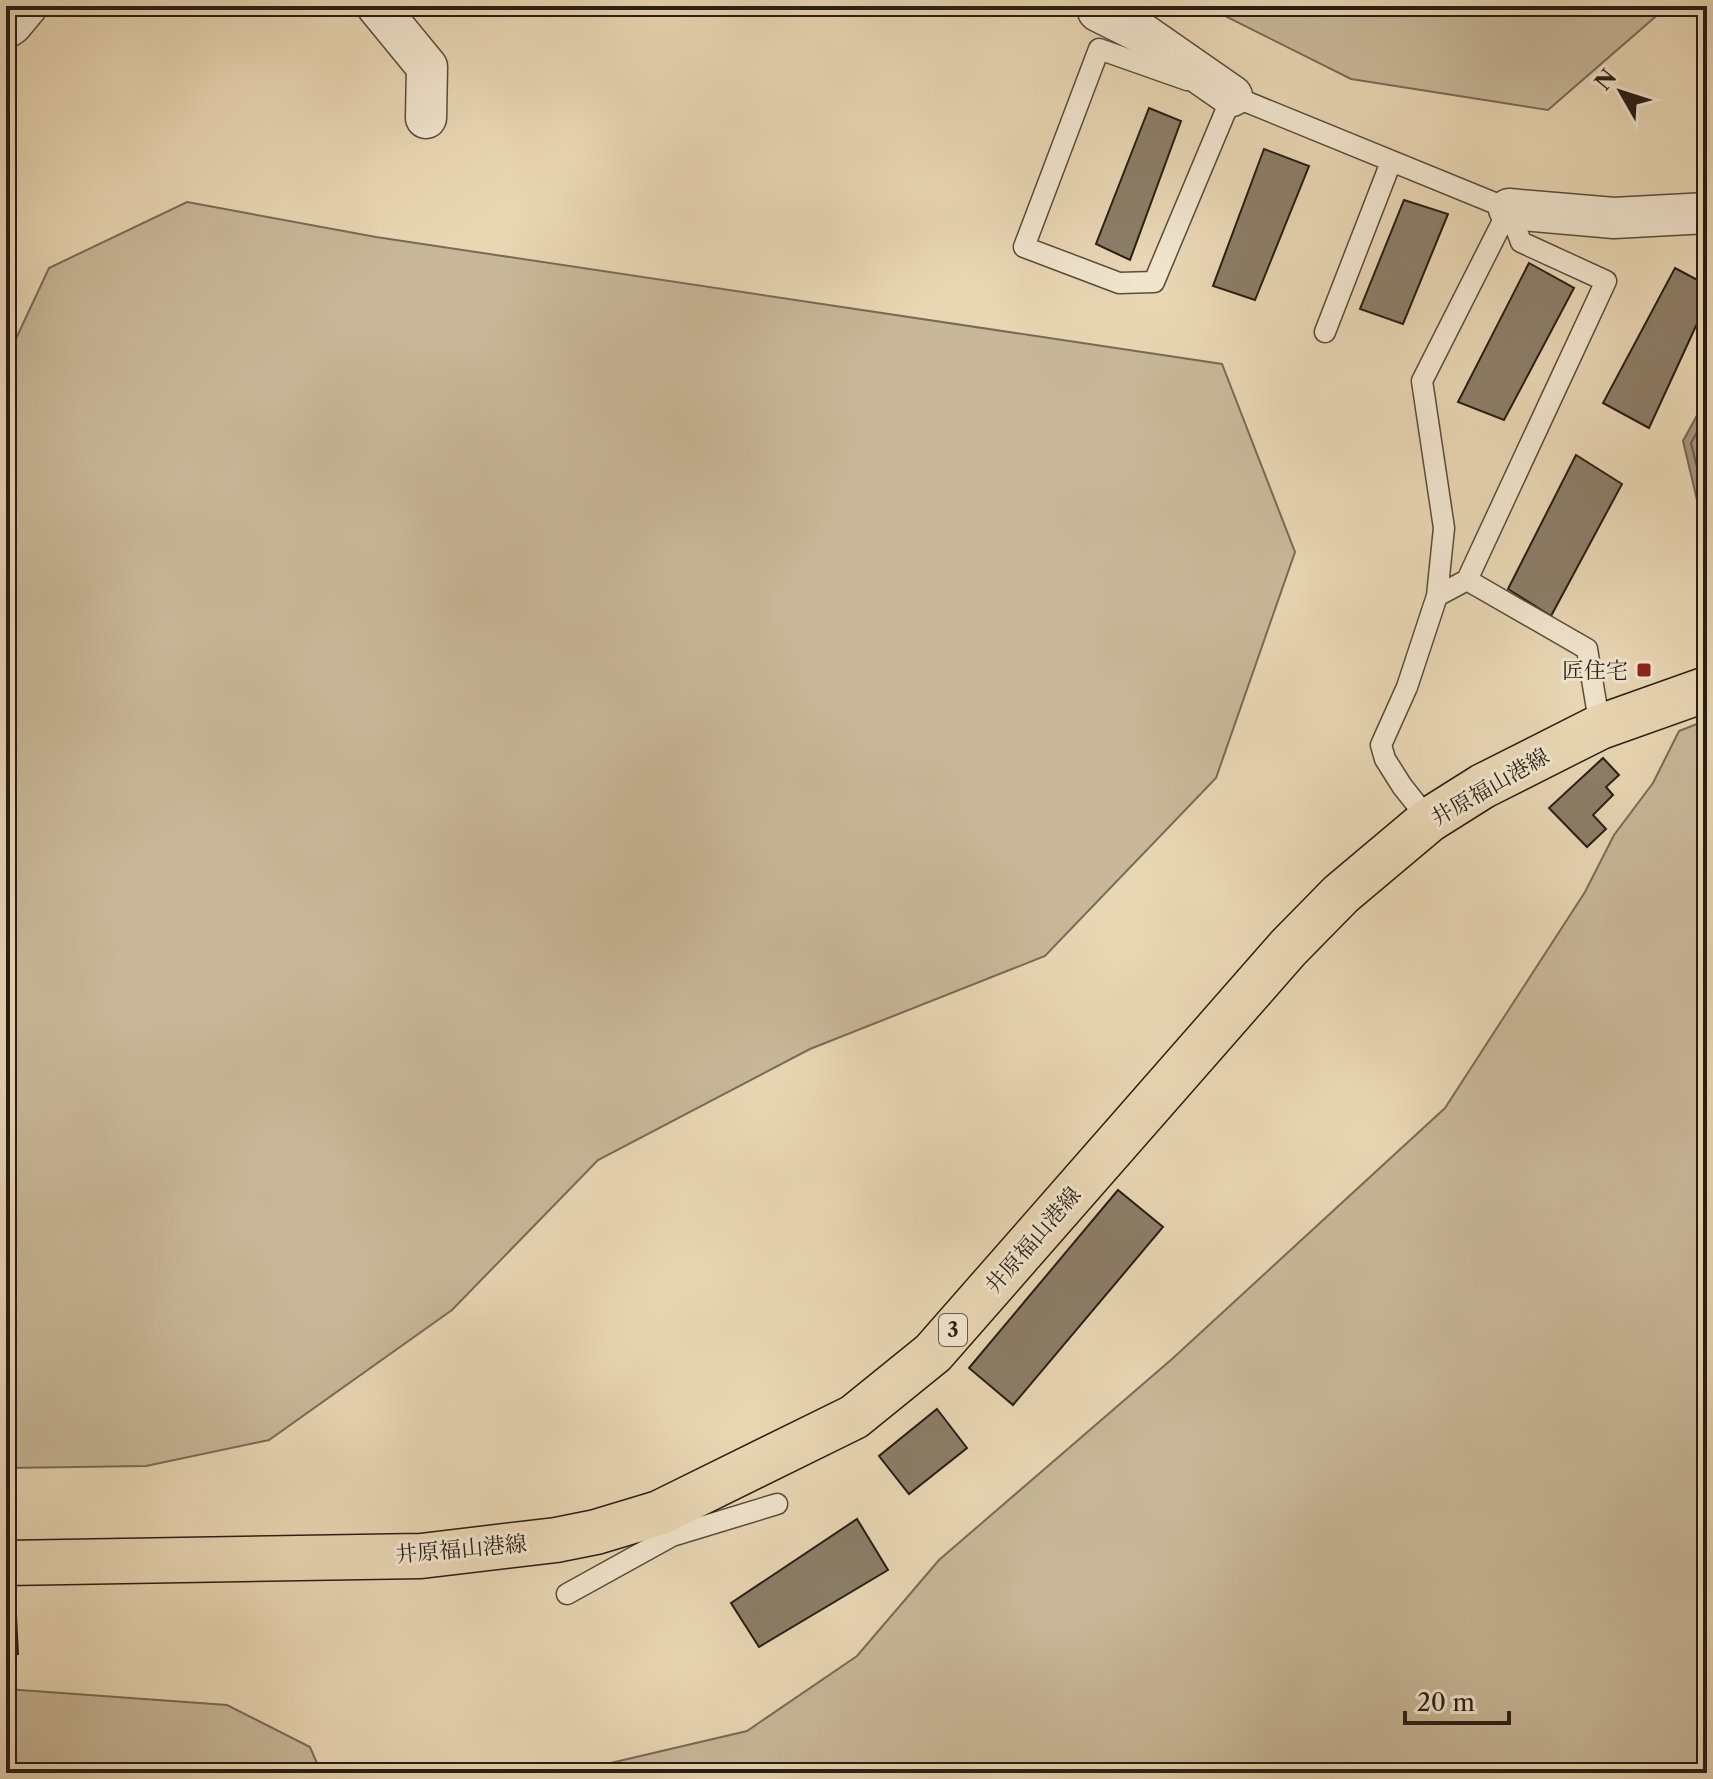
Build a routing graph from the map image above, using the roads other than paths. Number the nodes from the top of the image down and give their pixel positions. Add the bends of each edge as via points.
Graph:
1 (27, 6) edge
2 (377, 6) edge
3 (1098, 11) dead end
4 (6, 28) edge
5 (1232, 96) junction
6 (426, 118) dead end
7 (1391, 162) junction
8 (1509, 209) junction
9 (1707, 213) edge
10 (1325, 332) dead end
11 (1467, 580) junction
12 (1437, 596) junction
13 (1707, 689) edge
14 (1600, 727) junction
15 (1429, 820) junction
16 (777, 1504) dead end
17 (665, 1524) junction
18 (6, 1563) edge
19 (567, 1594) dead end

1 - 4 street
2 - 6 street via 427,67
3 - 5 street via 1140,32
5 - 5 lane via 1099,49 1024,247 1119,283 1154,282
5 - 7 lane
7 - 8 lane
7 - 10 lane
8 - 9 street via 1614,218
8 - 11 lane via 1521,242 1606,281
8 - 12 lane via 1422,381 1444,528
11 - 12 lane
11 - 14 lane via 1587,649
12 - 15 lane via 1381,745 1396,777
13 - 14 main road, 井原福山港線 / 3
14 - 15 main road, 井原福山港線 / 3 via 1483,786
15 - 17 main road, 井原福山港線 / 3 via 1341,894 1288,948 933,1353 854,1417
16 - 17 lane
17 - 18 main road, 井原福山港線 / 3 via 421,1556
17 - 19 lane

